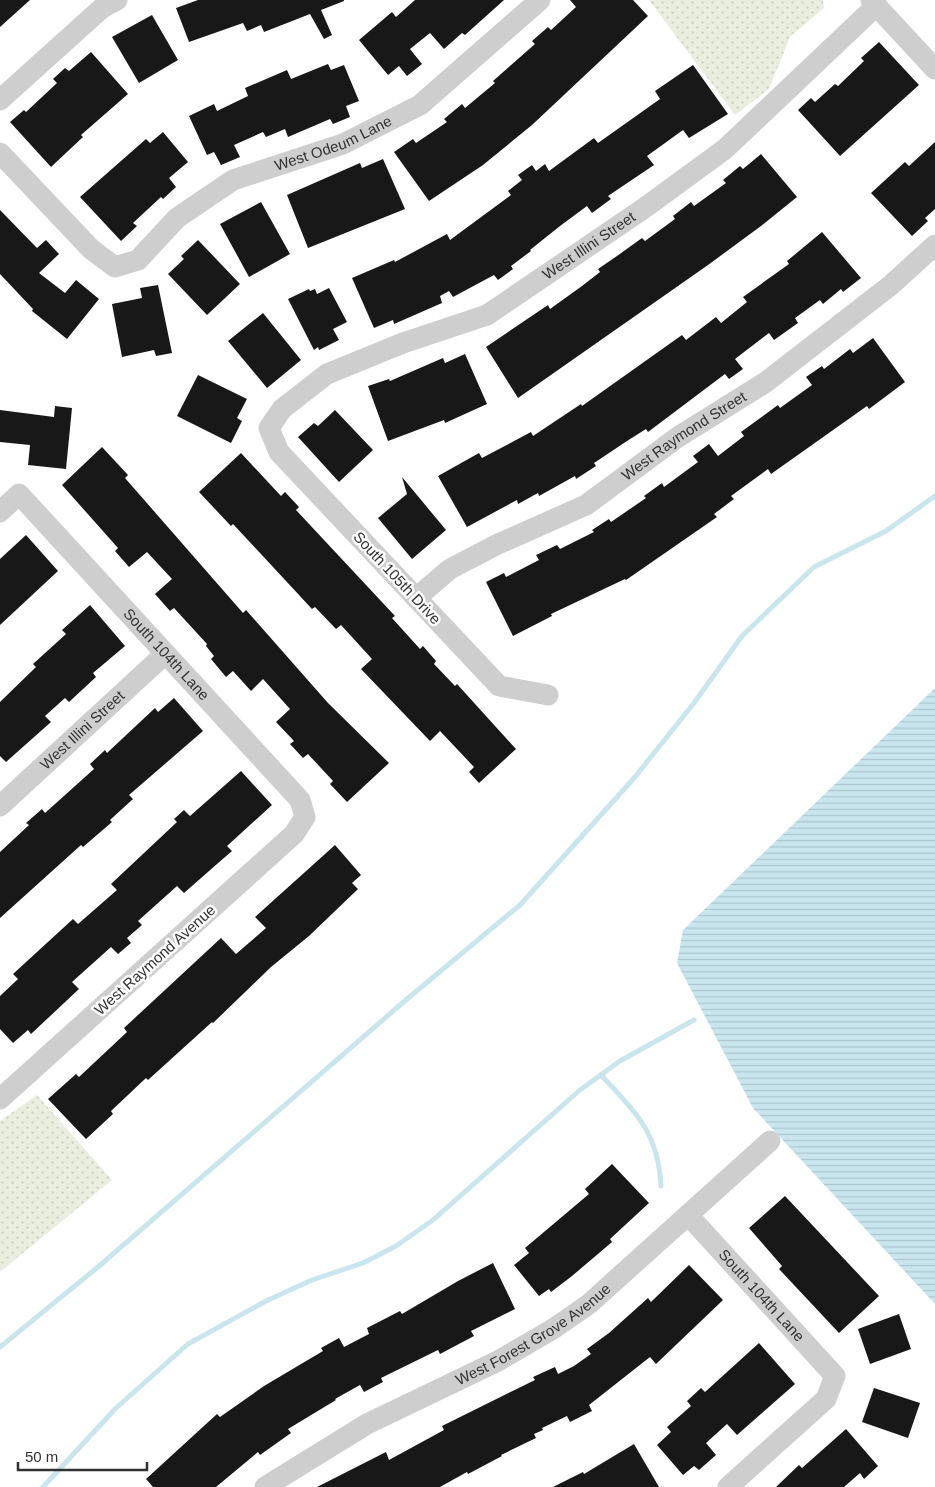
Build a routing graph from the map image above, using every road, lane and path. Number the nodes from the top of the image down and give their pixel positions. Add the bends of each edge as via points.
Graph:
1 (117, 0) edge
2 (540, 0) edge
3 (874, 3) edge
4 (935, 69) edge
5 (0, 100) edge
6 (0, 153) edge
7 (935, 245) edge
8 (269, 428) joint
9 (0, 512) edge
10 (416, 598) junction
11 (166, 654) junction
12 (548, 695) dead end
13 (0, 806) edge
14 (305, 817) joint
15 (0, 1099) edge
16 (770, 1141) dead end
17 (688, 1215) junction
18 (265, 1487) edge
19 (728, 1487) edge

1 - 5 street via 102,8
2 - 6 street, West Odeum Lane via 420,106 343,144 233,180 177,218 138,260 115,267 91,250
3 - 4 street
3 - 8 street, West Illini Street via 725,149 643,209 487,315 327,374 282,408
7 - 10 street, West Raymond Street via 891,285 766,382 678,437 586,505 450,569
8 - 10 street, South 105th Drive via 279,452
9 - 11 street, South 104th Lane via 19,494
10 - 12 street, South 105th Drive via 499,686
11 - 13 street, West Illini Street
11 - 14 street, South 104th Lane via 300,800
14 - 15 street, West Raymond Avenue via 294,834
16 - 17 street, West Forest Grove Avenue
17 - 18 street, West Forest Grove Avenue via 589,1304 553,1330 498,1361 367,1424
17 - 19 street, South 104th Lane via 835,1376 826,1400

